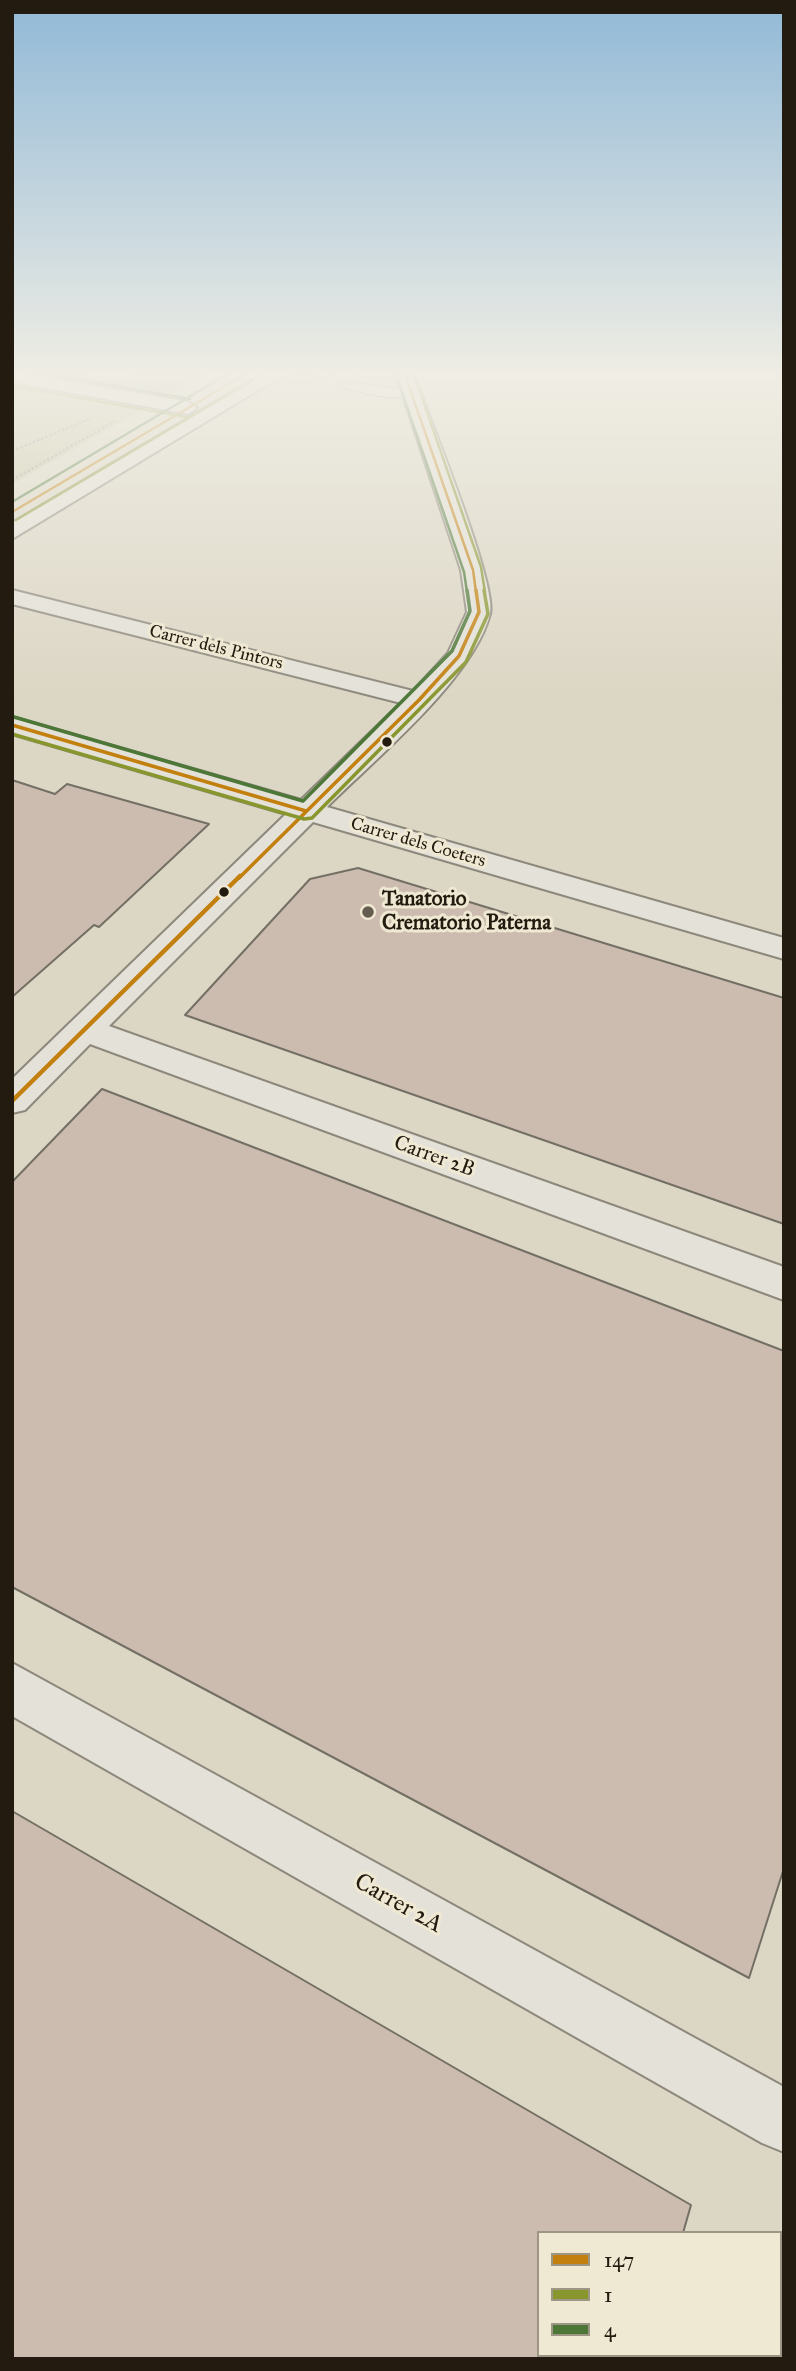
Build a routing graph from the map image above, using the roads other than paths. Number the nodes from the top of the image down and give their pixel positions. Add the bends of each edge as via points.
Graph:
1 (62, 483) edge
2 (95, 483) edge
3 (443, 483) edge
4 (12, 512) edge
5 (12, 532) edge
6 (12, 597) edge
7 (419, 700) junction
8 (12, 725) edge
9 (306, 811) junction
10 (784, 949) edge
11 (85, 1030) junction
12 (12, 1101) edge
13 (784, 1284) edge
14 (12, 1688) edge
15 (784, 2121) edge

1 - 4 street
2 - 5 street
3 - 7 street via 473,569 479,612 460,656
6 - 7 street, Carrer dels Pintors
7 - 9 street
8 - 9 street, Carrer dels Coeters
9 - 10 street, Carrer dels Coeters
9 - 11 street
11 - 12 street
11 - 13 street, Carrer 2B
14 - 15 street, Carrer 2A

